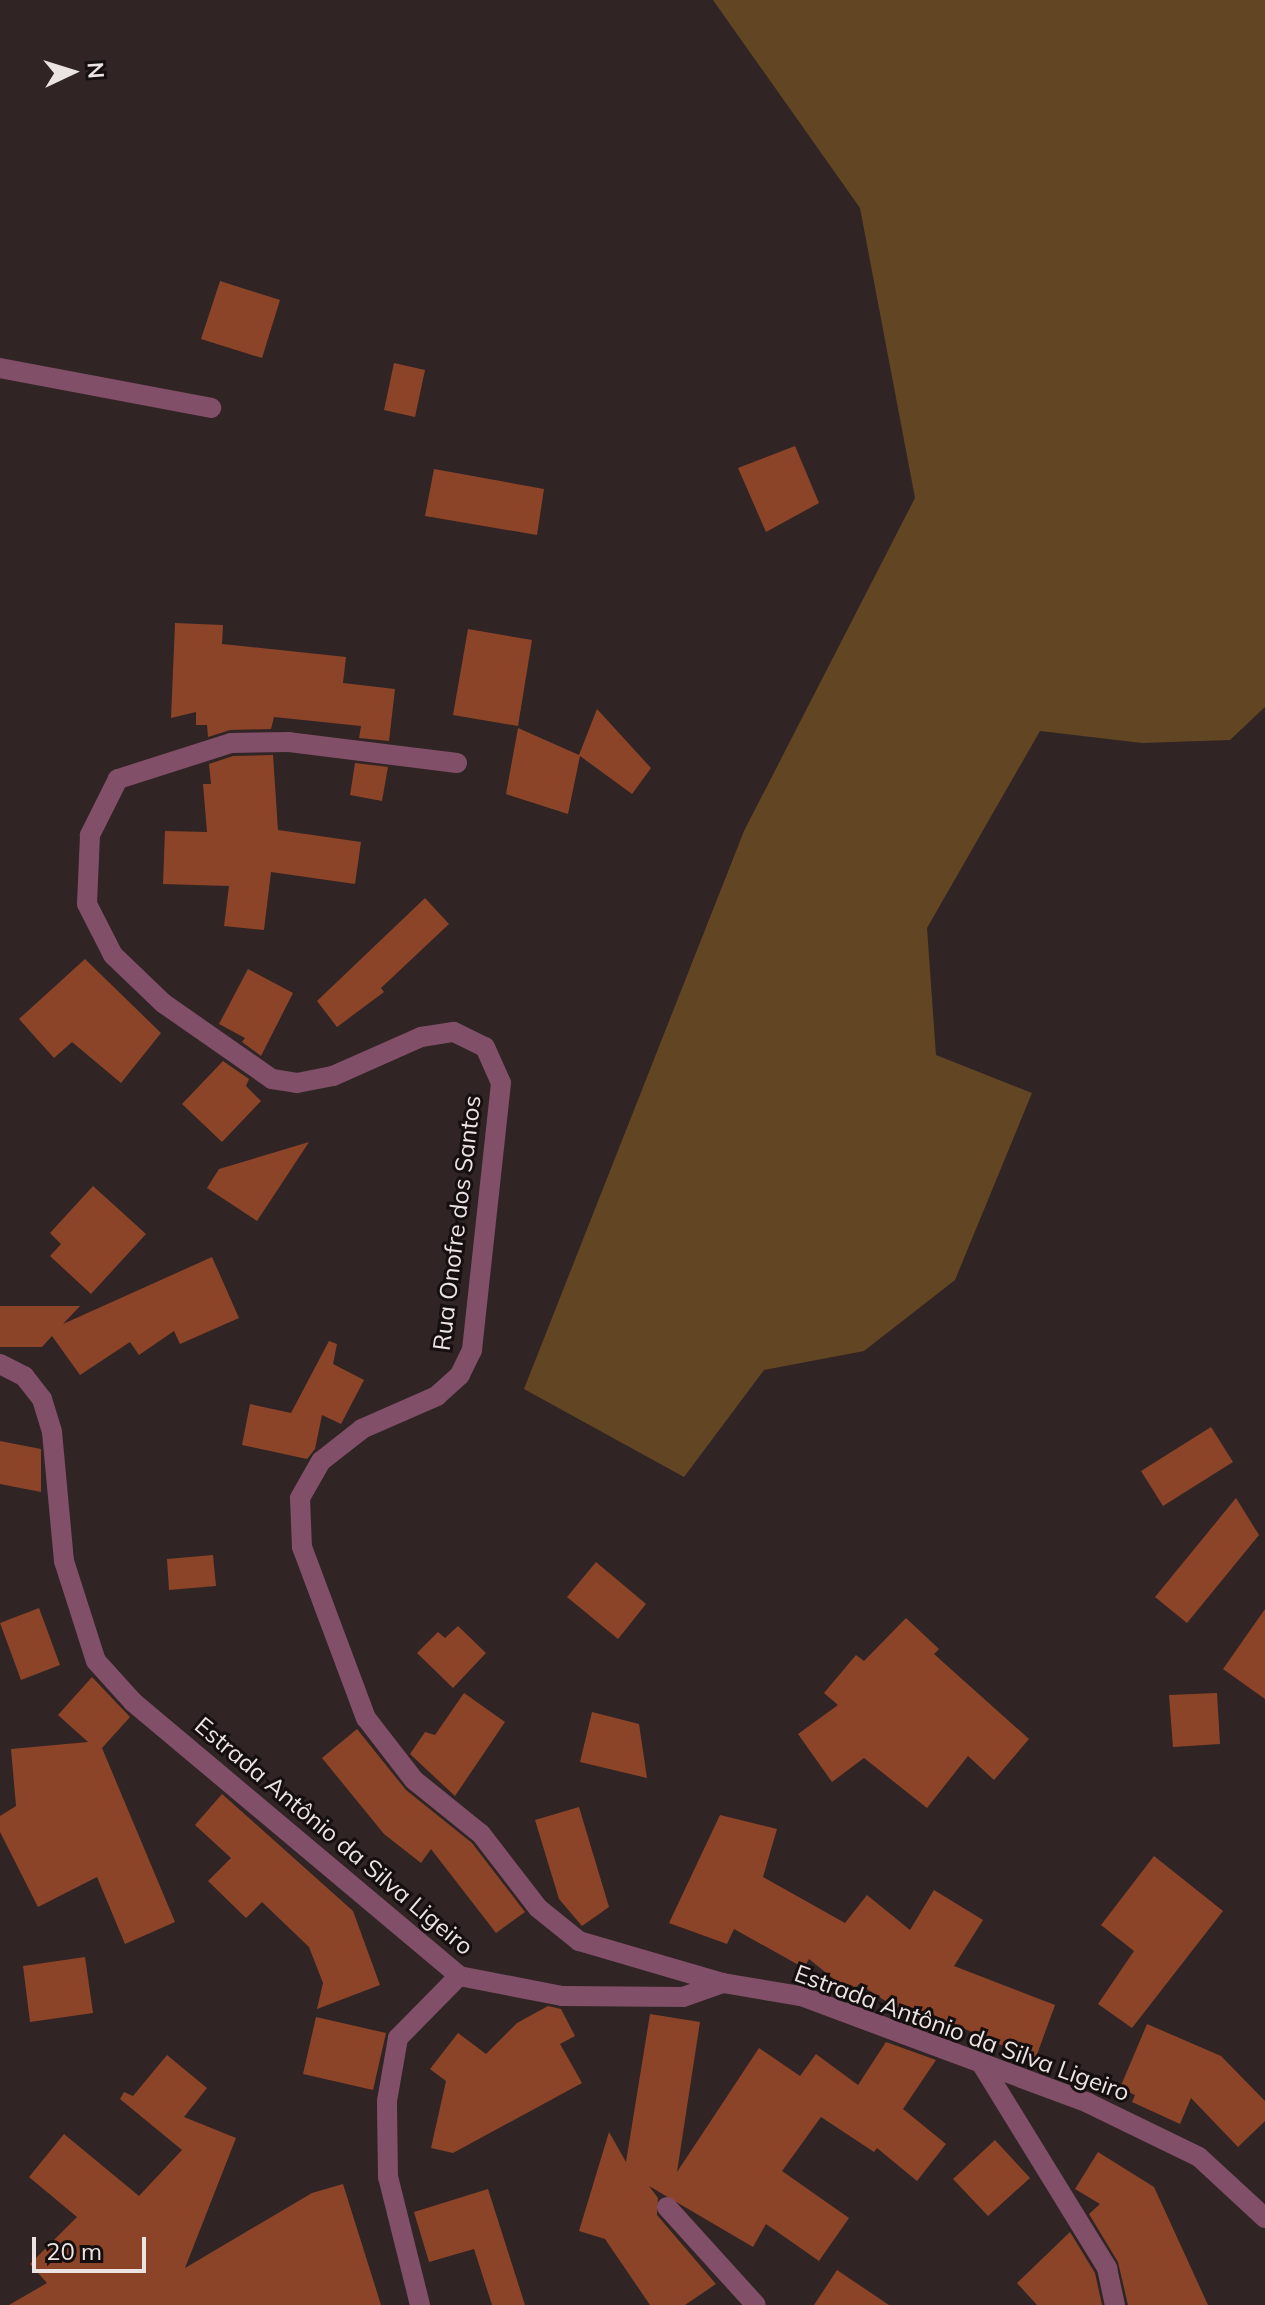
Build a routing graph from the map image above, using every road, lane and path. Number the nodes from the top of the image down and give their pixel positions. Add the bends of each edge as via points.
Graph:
1 (0, 368) edge
2 (211, 408) dead end
3 (457, 763) dead end
4 (0, 1364) edge
5 (459, 1976) junction
6 (723, 1983) junction
7 (981, 2063) junction
8 (667, 2207) dead end
9 (1265, 2218) edge
10 (420, 2305) edge
11 (756, 2305) edge
12 (1115, 2305) edge

1 - 2 street
3 - 6 street, Rua Onofre dos Santos via 231,743 118,779 90,835 87,904 113,955 163,1003 272,1079 297,1083 333,1076 421,1037 454,1032 485,1047 501,1083 472,1350 460,1375 437,1396 362,1429 321,1461 300,1498 302,1547 366,1718 414,1780 481,1834 538,1908 579,1941
4 - 5 street, Estrada Antônio da Silva Ligeiro via 24,1376 45,1410 52,1432 64,1561 96,1661 133,1702
5 - 6 street, Estrada Antônio da Silva Ligeiro via 562,1996 683,1997
5 - 10 street via 398,2038 387,2101 388,2177
6 - 7 street, Estrada Antônio da Silva Ligeiro via 801,1996
7 - 9 street, Estrada Antônio da Silva Ligeiro via 1088,2103 1199,2157
7 - 12 street via 1107,2268
8 - 11 street

